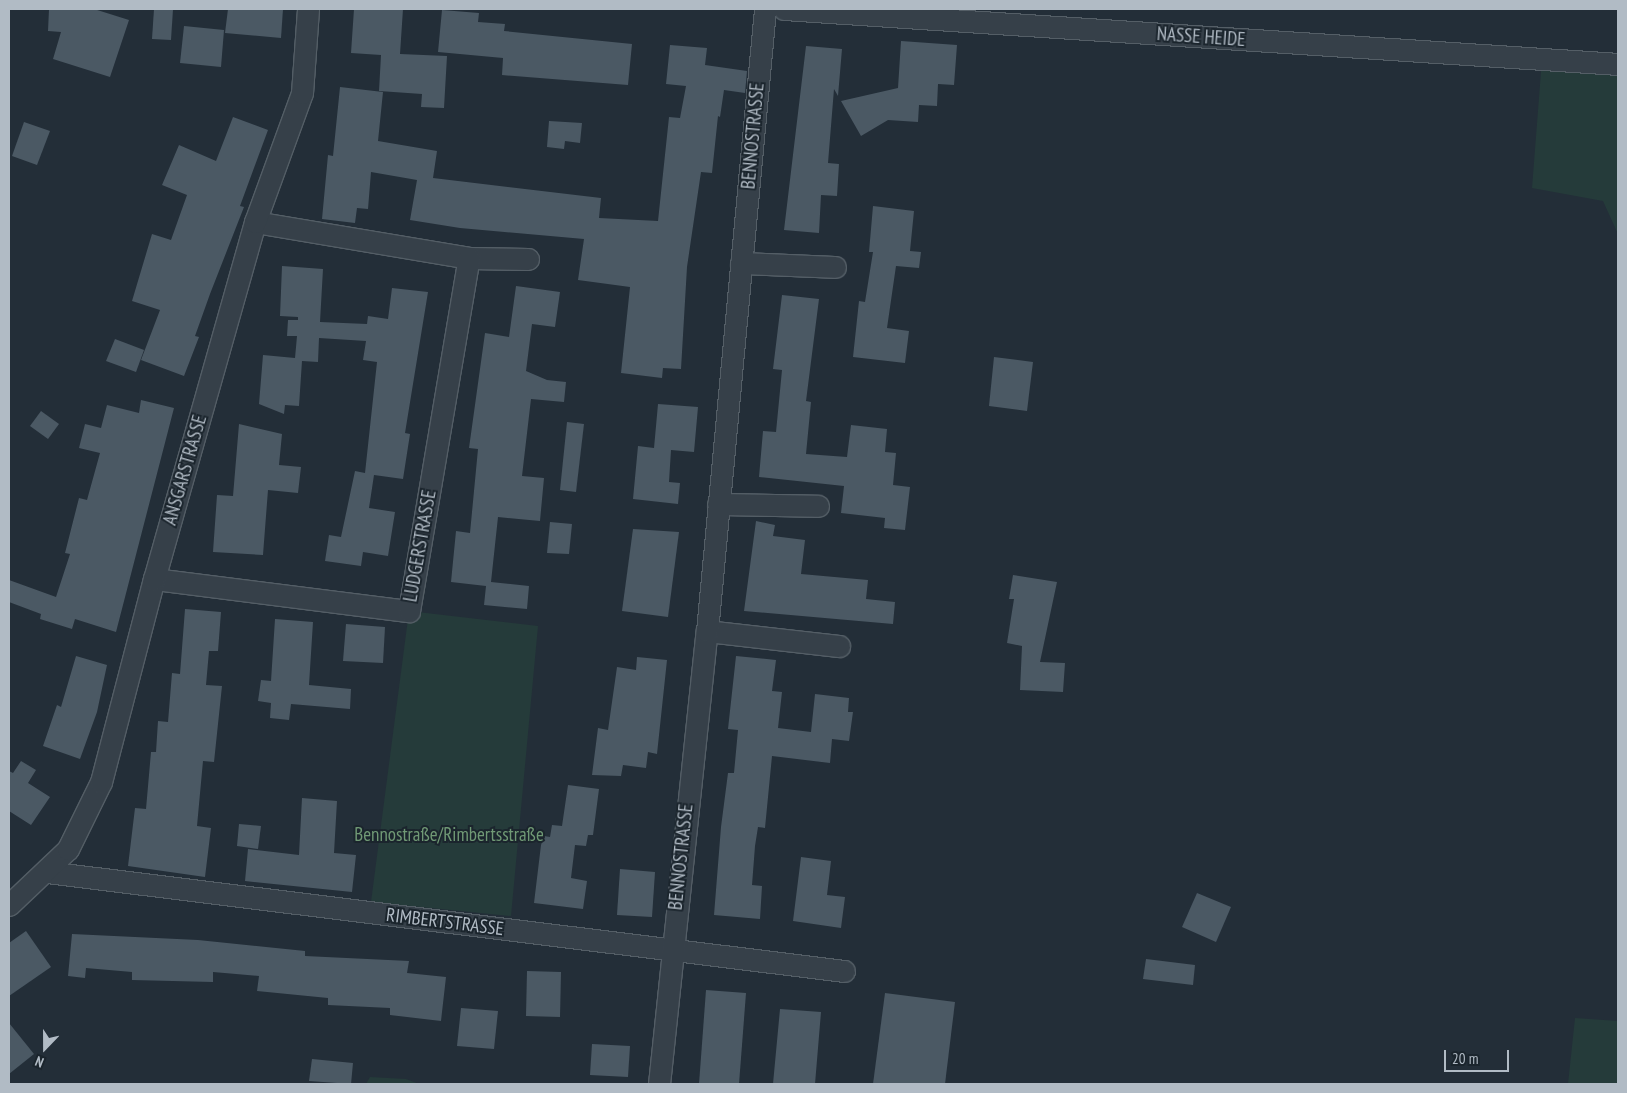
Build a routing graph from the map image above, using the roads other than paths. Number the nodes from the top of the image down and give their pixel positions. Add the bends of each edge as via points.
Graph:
1 (308, 9) edge
2 (765, 9) edge
3 (784, 9) edge
4 (1618, 64) edge
5 (255, 222) junction
6 (469, 258) junction
7 (528, 259) dead end
8 (741, 263) junction
9 (836, 267) dead end
10 (718, 504) junction
11 (818, 506) dead end
12 (154, 579) junction
13 (707, 631) junction
14 (839, 646) dead end
15 (47, 872) junction
16 (9, 906) edge
17 (671, 950) junction
18 (844, 971) dead end
19 (658, 1084) edge

1 - 5 street, ANSGARSTRASSE via 302,93
2 - 8 street, BENNOSTRASSE
3 - 4 street, NASSE HEIDE
5 - 6 street
5 - 12 street, ANSGARSTRASSE
6 - 7 street
6 - 12 street, LUDGERSTRASSE via 409,611
8 - 9 street
8 - 10 street, BENNOSTRASSE
10 - 11 street
10 - 13 street, BENNOSTRASSE
12 - 15 street, ANSGARSTRASSE via 101,782 68,849
13 - 14 street
13 - 17 street, BENNOSTRASSE
15 - 16 street, ANSGARSTRASSE
15 - 17 street, RIMBERTSTRASSE
17 - 18 street, RIMBERTSTRASSE
17 - 19 street, BENNOSTRASSE

